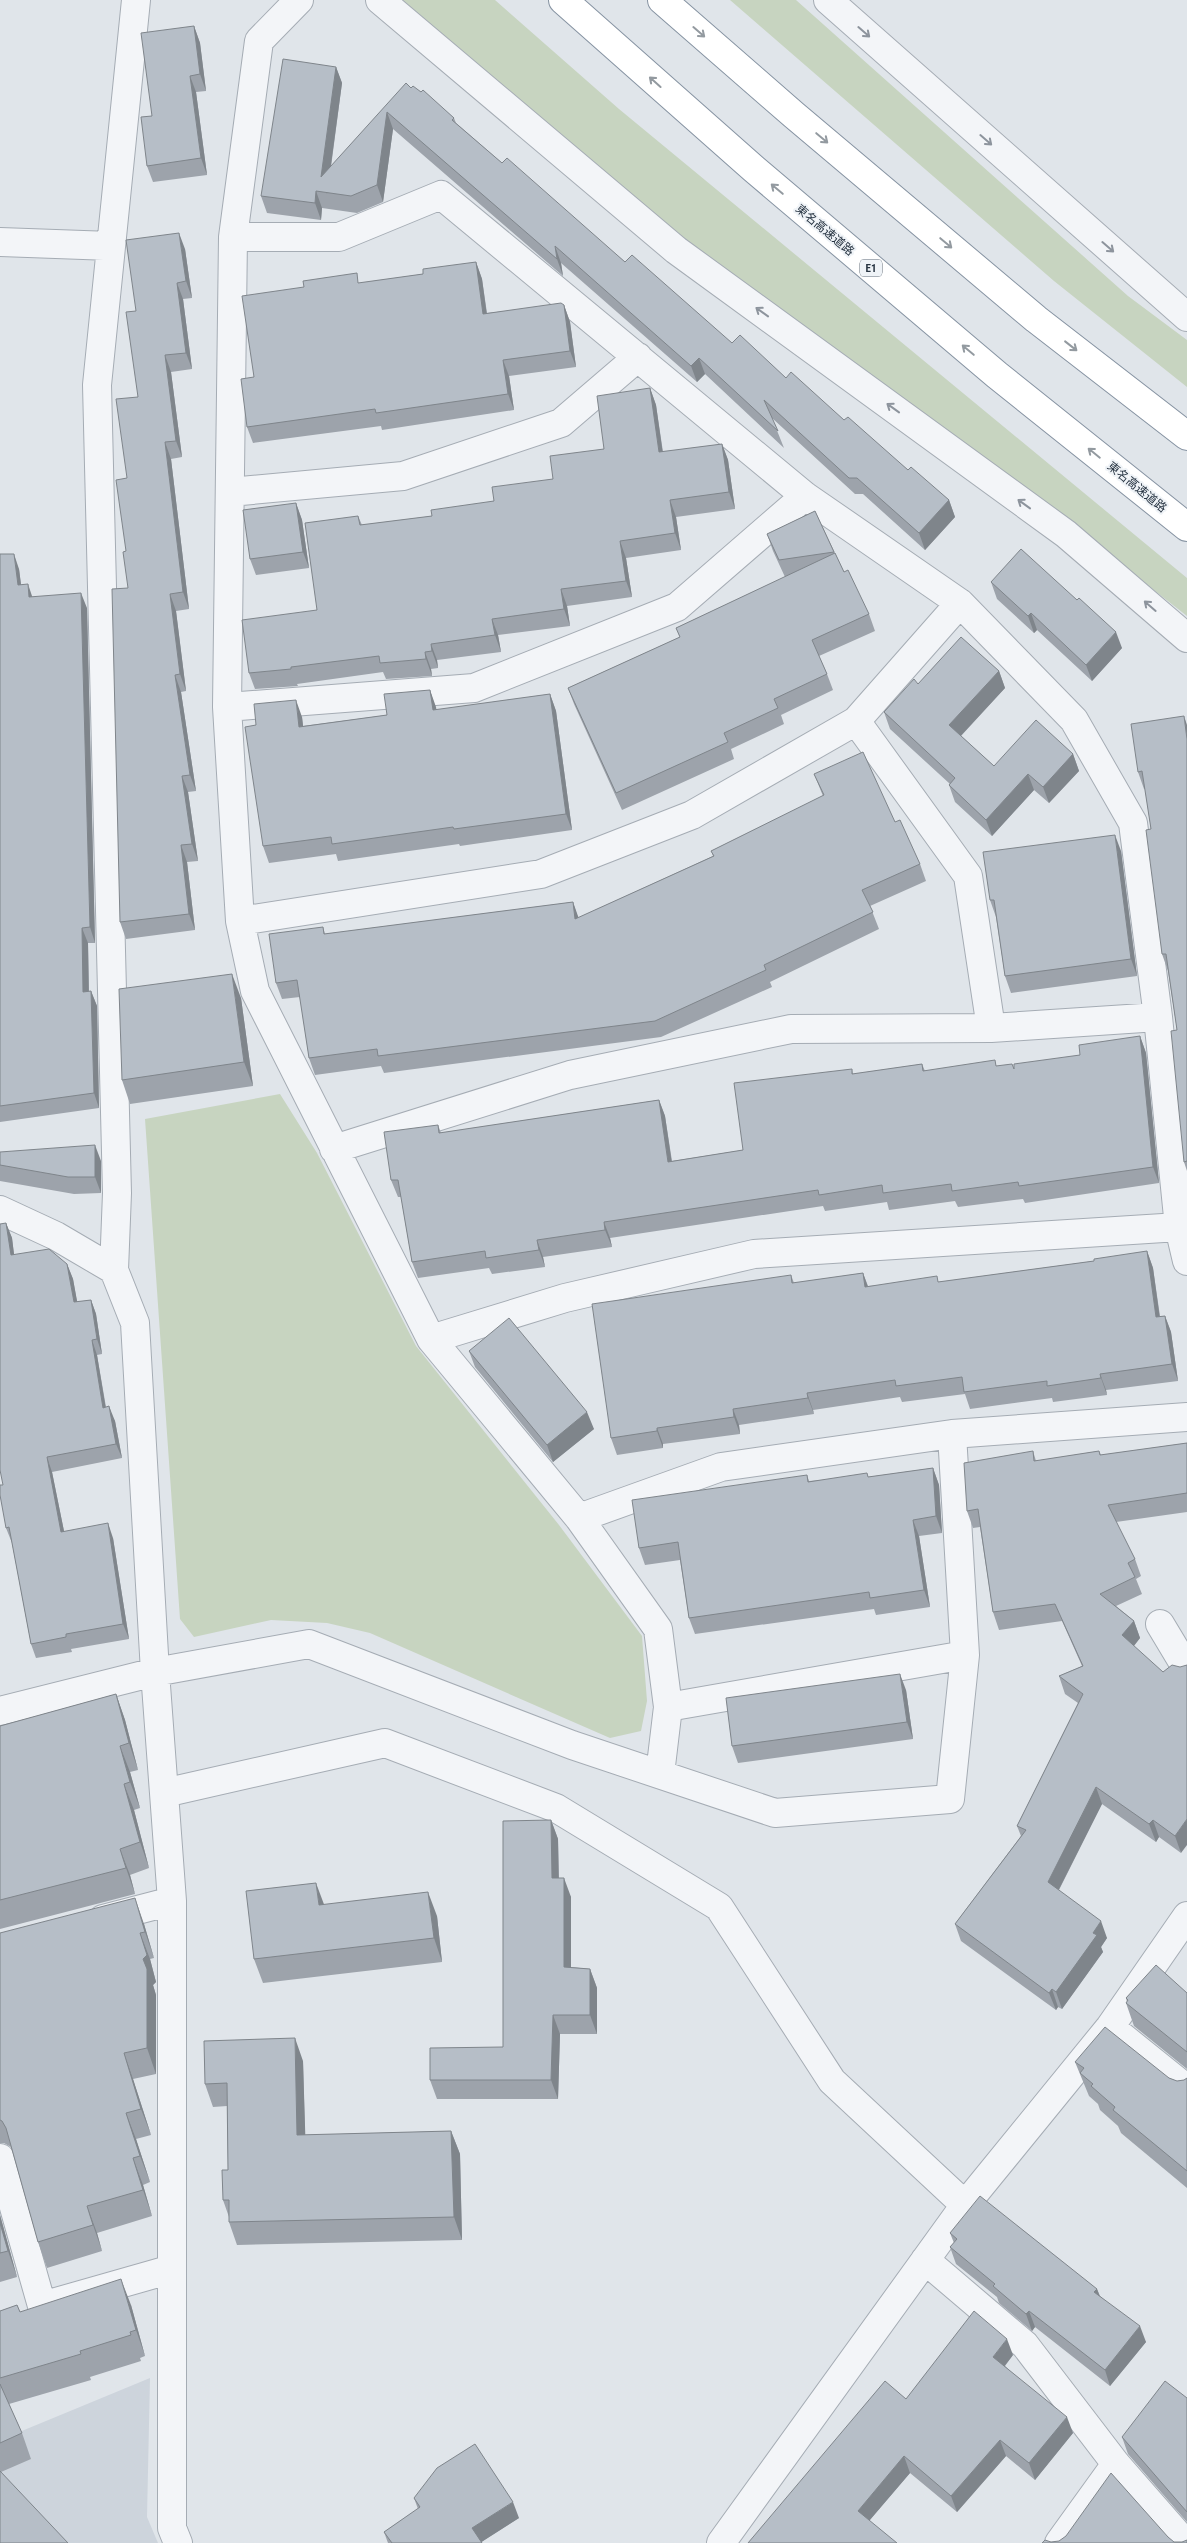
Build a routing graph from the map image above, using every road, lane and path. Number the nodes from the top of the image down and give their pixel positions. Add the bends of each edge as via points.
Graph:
1 (136, 0) edge
2 (299, 0) edge
3 (380, 0) edge
4 (563, 0) edge
5 (662, 0) edge
6 (828, 0) edge
7 (233, 237) junction
8 (0, 242) edge
9 (111, 246) junction
10 (1187, 317) edge
11 (638, 357) junction
12 (1187, 436) edge
13 (230, 492) junction
14 (805, 496) junction
15 (1187, 527) edge
16 (960, 603) junction
17 (1187, 638) edge
18 (227, 707) junction
19 (856, 721) junction
20 (240, 921) junction
21 (1158, 1017) junction
22 (991, 1028) junction
23 (334, 1149) junction
24 (0, 1210) edge
25 (1178, 1227) junction
26 (1187, 1261) edge
27 (114, 1270) junction
28 (431, 1339) junction
29 (1187, 1417) edge
30 (952, 1434) junction
31 (579, 1518) junction
32 (1160, 1624) dead end
33 (965, 1655) junction
34 (1187, 1669) edge
35 (155, 1672) junction
36 (668, 1707) junction
37 (0, 1711) edge
38 (660, 1774) junction
39 (164, 1793) junction
40 (172, 1901) junction
41 (1187, 1916) edge
42 (76, 1926) edge
43 (1110, 2027) junction
44 (1187, 2090) edge
45 (0, 2158) edge
46 (965, 2206) junction
47 (925, 2260) junction
48 (172, 2269) junction
49 (1116, 2464) junction
50 (178, 2543) edge
51 (721, 2543) edge
52 (1059, 2543) edge
53 (1185, 2543) edge

1 - 9 street
2 - 7 street via 259,41
17 -> 3 street via 1066,534 676,250
15 -> 4 highway, 東名高速道路 / E1 via 921,311
5 -> 12 highway via 1036,319
6 -> 10 street
7 - 11 street via 339,237 441,195
7 - 13 street
8 - 9 street
9 - 27 street via 97,385 117,1193
11 - 13 street via 561,423 403,476
11 - 14 street
13 - 18 street
14 - 16 street
14 - 18 street via 676,607 474,688
16 - 19 street
16 - 21 street via 1074,720 1133,824
18 - 20 street
19 - 20 street via 692,815 541,874
19 - 22 street via 968,876
20 - 23 street via 255,991
21 - 22 street
21 - 25 street
22 - 23 street via 791,1029 570,1075
23 - 28 street
24 - 27 street via 56,1236
25 - 26 street
25 - 28 street via 754,1254 565,1298
27 - 35 street via 136,1323
28 - 31 street
29 - 30 street
30 - 31 street via 721,1467
30 - 33 street
31 - 36 street via 658,1629
32 - 34 street
33 - 36 street
33 - 38 street via 950,1799 775,1813
35 - 37 street
35 - 38 street via 309,1644 572,1745
35 - 39 street
36 - 38 street
39 - 40 street
39 - 46 street via 385,1743 556,1808 719,1907 832,2081
40 - 42 street
40 - 48 street
41 - 43 street
43 - 44 street
43 - 46 street
45 - 48 street via 42,2306
46 - 47 street
47 - 49 street via 1025,2345
47 - 51 street
48 - 50 street via 172,2528
49 - 52 street
49 - 53 street

